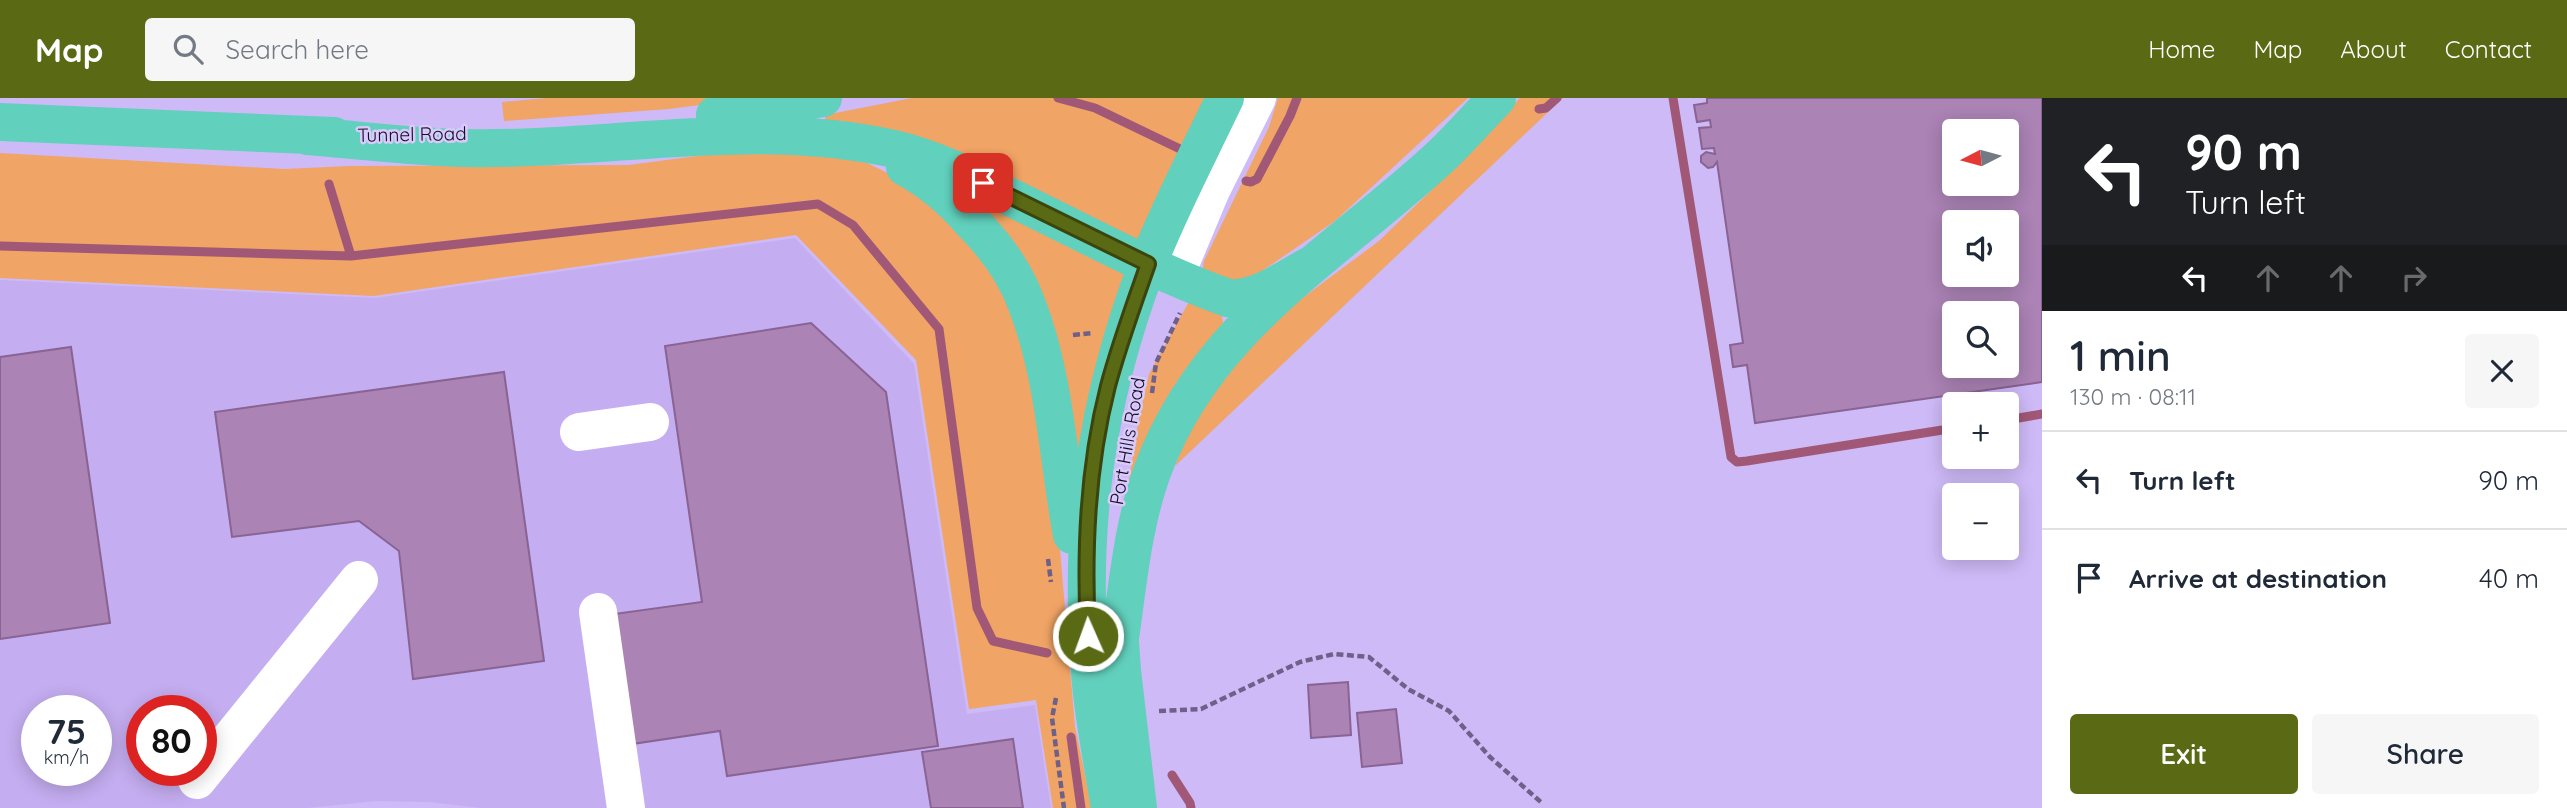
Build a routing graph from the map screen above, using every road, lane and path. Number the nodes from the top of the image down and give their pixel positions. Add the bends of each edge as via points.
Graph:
1 (823, 98) edge
2 (1225, 98) edge
3 (1257, 98) edge
4 (1497, 98) edge
5 (0, 122) edge
6 (307, 136) junction
7 (865, 144) junction
8 (1313, 264) junction
9 (1161, 270) junction
10 (1100, 332) dead end
11 (1063, 337) dead end
12 (650, 422) dead end
13 (579, 432) dead end
14 (1047, 557) dead end
15 (359, 580) dead end
16 (1052, 594) dead end
17 (598, 612) dead end
18 (1087, 617) junction
19 (1120, 638) junction
20 (1057, 690) dead end
21 (1126, 711) junction
22 (217, 762) edge
23 (1543, 804) dead end
24 (626, 808) edge
25 (1064, 808) edge
26 (1110, 808) edge
27 (1138, 808) edge

1 - 6 highway, Tunnel Road via 606,126
2 - 9 highway, Port Hills Road
3 - 9 street, Port Hills Road via 1211,190
4 - 8 highway via 1438,158
5 - 6 highway, Tunnel Road
6 - 7 highway via 466,148 714,135 788,135
7 - 9 highway via 917,155 961,172
7 - 18 highway via 942,191 990,241 1026,302 1047,378
8 - 9 highway via 1241,299
8 - 19 highway via 1239,332 1175,422 1138,514
9 - 18 highway, Port Hills Road via 1118,352 1097,439 1087,541
9 - 19 highway, Port Hills Road via 1155,319 1127,418 1112,536
10 - 11 path
12 - 13 street
14 - 16 path
15 - 22 street
17 - 24 street
18 - 26 highway, Port Hills Road via 1090,674
19 - 21 highway, Port Hills Road
20 - 25 path via 1052,718
21 - 23 path via 1201,709 1300,662 1334,654 1369,657 1408,690 1449,710 1490,757
21 - 27 highway, Port Hills Road

